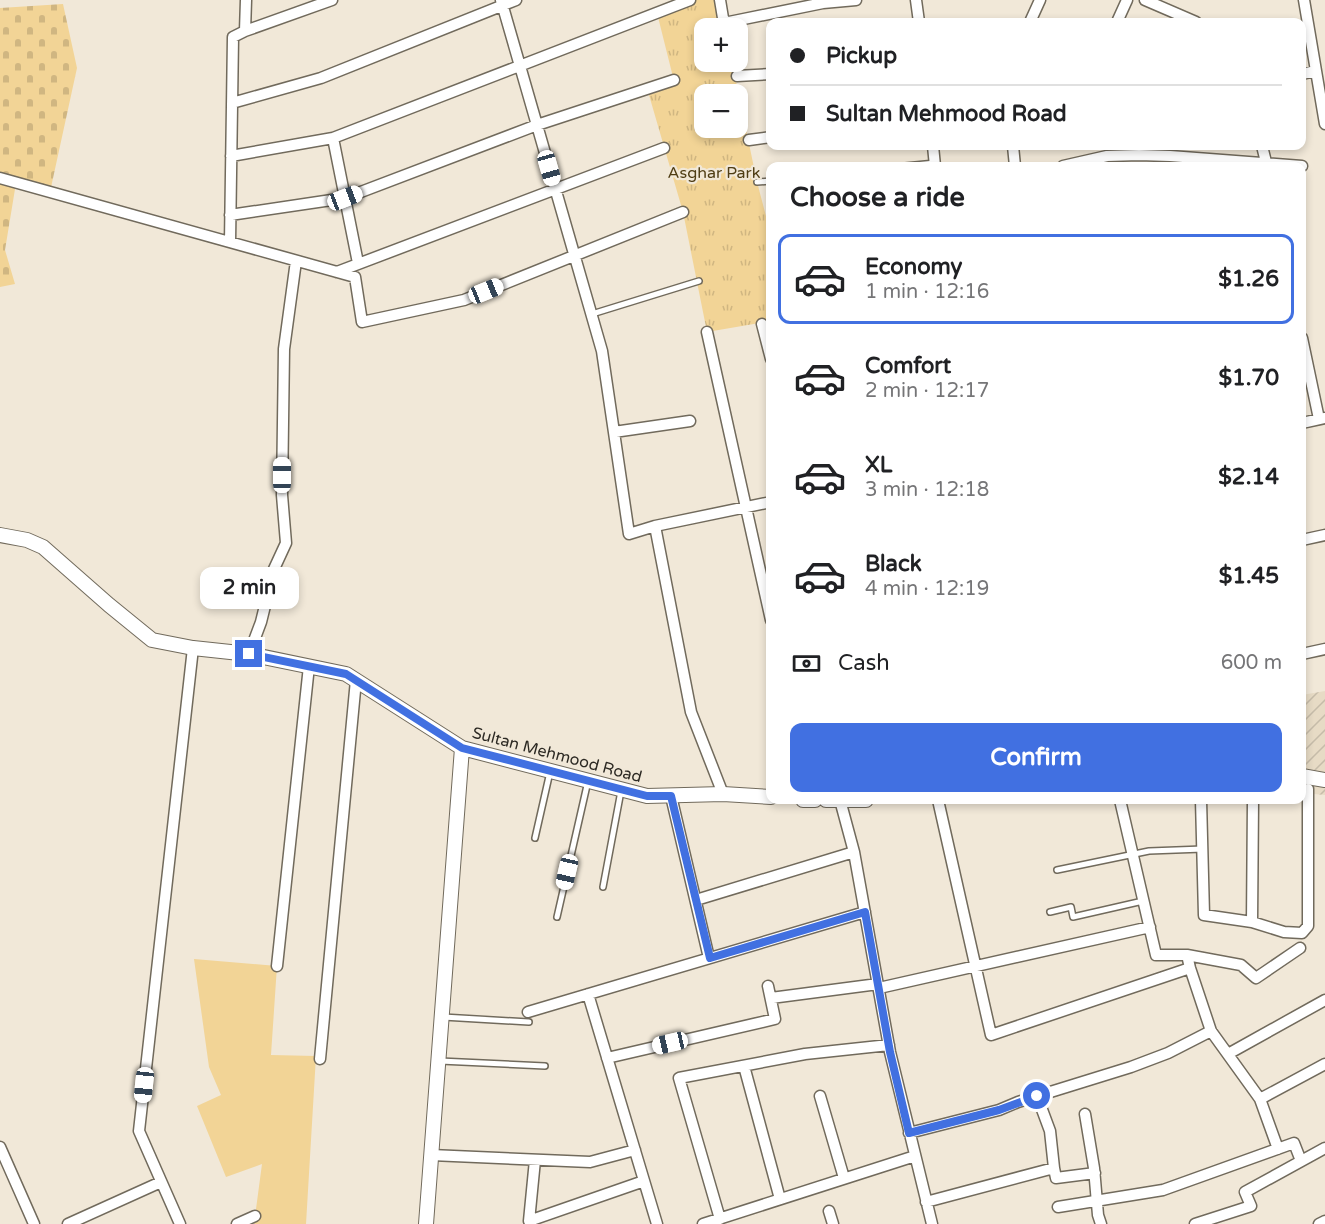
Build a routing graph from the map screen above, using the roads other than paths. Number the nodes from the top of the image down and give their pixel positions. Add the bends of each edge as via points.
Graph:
1 (246, 0) edge
2 (332, 0) edge
3 (516, 0) edge
4 (690, 0) edge
5 (720, 0) edge
6 (856, 0) edge
7 (916, 0) edge
8 (1040, 0) edge
9 (1127, 0) edge
10 (1145, 0) edge
11 (1304, 0) edge
12 (502, 3) edge
13 (918, 18) edge
14 (1032, 18) edge
15 (1119, 18) edge
16 (1187, 18) edge
17 (245, 31) junction
18 (520, 66) junction
19 (1317, 71) junction
20 (1306, 73) edge
21 (766, 74) edge
22 (737, 76) dead end
23 (674, 80) dead end
24 (232, 103) junction
25 (1325, 124) edge
26 (537, 125) junction
27 (333, 138) junction
28 (766, 138) edge
29 (749, 140) dead end
30 (664, 148) dead end
31 (1106, 151) edge
32 (231, 156) junction
33 (1172, 161) edge
34 (1074, 162) edge
35 (1196, 162) edge
36 (0, 178) edge
37 (766, 181) edge
38 (757, 182) dead end
39 (556, 189) junction
40 (345, 198) junction
41 (683, 212) dead end
42 (230, 215) junction
43 (230, 242) junction
44 (575, 255) junction
45 (296, 261) junction
46 (358, 264) junction
47 (337, 272) junction
48 (699, 281) dead end
49 (592, 314) junction
50 (762, 324) dead end
51 (707, 332) dead end
52 (766, 340) edge
53 (1306, 354) edge
54 (1322, 419) edge
55 (690, 420) dead end
56 (1306, 422) edge
57 (614, 432) junction
58 (766, 503) edge
59 (746, 507) junction
60 (655, 526) junction
61 (0, 535) edge
62 (1325, 535) edge
63 (1306, 539) edge
64 (766, 597) edge
65 (193, 648) junction
66 (1325, 649) edge
67 (1306, 653) edge
68 (249, 654) junction
69 (309, 666) junction
70 (356, 680) junction
71 (462, 748) junction
72 (550, 771) junction
73 (588, 780) junction
74 (1325, 780) edge
75 (1306, 783) edge
76 (622, 789) junction
77 (723, 794) junction
78 (671, 796) junction
79 (766, 797) edge
80 (841, 804) edge
81 (939, 804) edge
82 (1121, 804) edge
83 (1201, 804) edge
84 (1253, 804) edge
85 (1305, 804) edge
86 (535, 838) dead end
87 (1203, 849) junction
88 (854, 852) junction
89 (1132, 855) junction
90 (1057, 870) dead end
91 (603, 886) dead end
92 (696, 900) junction
93 (1143, 901) junction
94 (865, 912) junction
95 (1050, 912) dead end
96 (557, 917) dead end
97 (1252, 922) junction
98 (1150, 927) junction
99 (1300, 948) dead end
100 (1187, 955) junction
101 (710, 958) junction
102 (278, 966) dead end
103 (976, 966) junction
104 (1190, 968) junction
105 (768, 986) dead end
106 (879, 986) junction
107 (588, 994) junction
108 (771, 998) junction
109 (1325, 1000) edge
110 (442, 1017) junction
111 (529, 1017) joint
112 (1211, 1031) junction
113 (889, 1045) junction
114 (1228, 1054) junction
115 (607, 1058) junction
116 (320, 1059) dead end
117 (438, 1061) junction
118 (1325, 1064) edge
119 (545, 1066) dead end
120 (744, 1066) junction
121 (820, 1095) dead end
122 (1037, 1096) junction
123 (1260, 1099) junction
124 (1085, 1114) dead end
125 (909, 1133) junction
126 (0, 1147) edge
127 (1325, 1148) edge
128 (1278, 1149) junction
129 (635, 1150) junction
130 (431, 1155) junction
131 (915, 1156) junction
132 (535, 1160) junction
133 (1301, 1161) junction
134 (1054, 1168) junction
135 (1095, 1173) junction
136 (844, 1178) junction
137 (644, 1181) junction
138 (161, 1182) junction
139 (780, 1199) junction
140 (1097, 1201) junction
141 (926, 1202) junction
142 (1058, 1207) dead end
143 (829, 1211) dead end
144 (255, 1216) dead end
145 (720, 1219) junction
146 (1325, 1221) edge
147 (34, 1224) edge
148 (68, 1224) edge
149 (180, 1224) edge
150 (237, 1224) edge
151 (426, 1224) edge
152 (657, 1224) edge
153 (703, 1224) edge
154 (833, 1224) edge
155 (932, 1224) edge
156 (1101, 1224) edge
157 (1195, 1224) edge
158 (1319, 1224) edge

1 - 17 street
2 - 17 street
3 - 12 street
4 - 18 street
5 - 6 street via 726,22
7 - 13 street
8 - 14 street
9 - 15 street
10 - 16 street
11 - 19 street
12 - 18 street
12 - 24 street via 321,78
17 - 24 street via 233,37
18 - 26 street
18 - 27 street
19 - 20 street
19 - 25 street
21 - 22 street
23 - 26 street
24 - 32 street
26 - 39 street
26 - 40 street
27 - 32 street
27 - 40 street
28 - 29 street
30 - 39 street
31 - 33 street
31 - 34 street
32 - 42 street
33 - 35 street
36 - 43 street
37 - 38 lane
39 - 44 street
39 - 46 street
40 - 42 street
40 - 46 street
41 - 44 street
42 - 43 street
43 - 45 street
44 - 47 street via 464,300 363,322 356,277
44 - 49 street
45 - 47 street
45 - 68 street via 284,349 282,495 286,543 274,569
46 - 47 street
48 - 49 lane
49 - 57 street via 602,351
50 - 52 street
51 - 59 street
53 - 54 street
54 - 56 street
55 - 57 street
57 - 60 street via 629,534
58 - 59 street
59 - 60 street
59 - 64 street
60 - 77 street via 691,712
61 - 65 street, Sultan Mehmood Road via 27,540 43,548 152,640
62 - 63 street
65 - 68 street, Sultan Mehmood Road
65 - 138 street via 139,1131
66 - 67 street
68 - 69 street, Sultan Mehmood Road
69 - 70 street, Sultan Mehmood Road
69 - 102 street
70 - 71 street, Sultan Mehmood Road
70 - 116 street
71 - 72 street, Sultan Mehmood Road
71 - 110 street
72 - 73 street, Sultan Mehmood Road
72 - 86 lane
73 - 76 street, Sultan Mehmood Road
73 - 96 lane
74 - 75 street
76 - 78 street, Sultan Mehmood Road via 647,796
76 - 91 lane
77 - 78 street, Sultan Mehmood Road
77 - 79 street, Sultan Mehmood Road
78 - 92 street
80 - 88 street
81 - 103 street
82 - 89 street
83 - 87 street
84 - 97 street
85 - 97 street via 1308,926 1302,933 1284,932
87 - 89 lane
87 - 97 street via 1204,915
88 - 92 street
88 - 94 street
89 - 90 lane
89 - 93 street
92 - 101 street
93 - 95 lane via 1073,917 1071,907
93 - 98 street
94 - 101 street
94 - 106 street
98 - 100 street via 1156,955
98 - 103 street
99 - 100 street via 1256,978 1241,965
100 - 104 street
101 - 107 street
103 - 104 street via 991,1035
103 - 106 street
104 - 112 street
105 - 108 street
106 - 108 street
106 - 113 street
107 - 111 street
107 - 115 street
108 - 115 street via 775,1019
109 - 114 street
110 - 111 lane
110 - 117 street
112 - 114 street
112 - 122 street via 1131,1067
113 - 120 street via 805,1054
113 - 125 street
114 - 123 street
115 - 129 street
117 - 119 lane
117 - 130 street
118 - 123 street
120 - 139 street
120 - 145 street via 679,1078
121 - 136 street
122 - 125 street
122 - 134 street via 1050,1131
123 - 128 street
124 - 135 street
125 - 131 street
126 - 147 street
127 - 133 street
128 - 133 street via 1294,1143
128 - 140 street via 1163,1190
129 - 132 street via 590,1162
129 - 137 street
130 - 132 street
130 - 151 street
131 - 136 street
131 - 141 street
132 - 137 street via 529,1221
133 - 157 street via 1245,1192 1251,1206
134 - 135 street via 1056,1178
134 - 141 street
135 - 140 street
136 - 139 street
137 - 152 street
138 - 148 street
138 - 149 street
139 - 145 street
140 - 142 street
140 - 156 street
141 - 155 street
143 - 154 street
144 - 150 street
145 - 153 street
146 - 158 street

